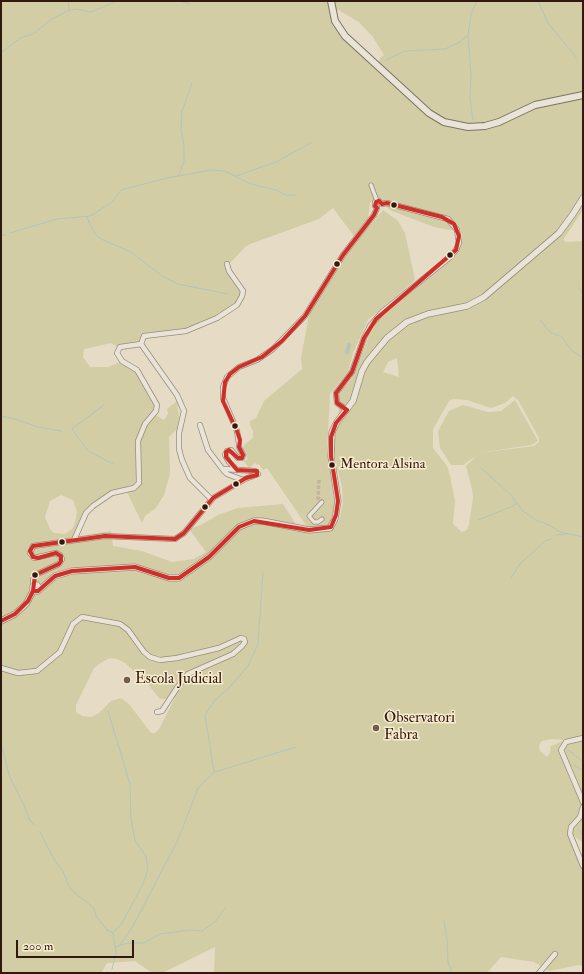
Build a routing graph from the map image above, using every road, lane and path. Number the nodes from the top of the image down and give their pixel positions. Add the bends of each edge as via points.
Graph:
1 (331, 1) edge
2 (583, 95) edge
3 (371, 185) dead end
4 (583, 198) edge
5 (377, 201) junction
6 (382, 204) junction
7 (377, 208) junction
8 (227, 264) dead end
9 (141, 344) junction
10 (347, 410) junction
11 (200, 425) dead end
12 (237, 470) junction
13 (224, 471) junction
14 (243, 480) junction
15 (211, 499) junction
16 (322, 502) dead end
17 (322, 519) dead end
18 (74, 540) junction
19 (35, 588) junction
20 (1, 621) edge
21 (1, 668) edge
22 (157, 712) dead end
23 (583, 738) edge
24 (583, 802) edge
25 (583, 807) edge
26 (583, 866) edge
27 (555, 954) dead end
28 (539, 973) edge

1 - 2 main road via 335,21 344,36 429,112 444,122 468,127 485,126 536,105
3 - 5 street
4 - 10 street via 559,233 480,300 467,306 422,316 393,332 364,366 356,393
5 - 6 street
5 - 7 street via 374,205
6 - 7 street
6 - 10 street via 387,203 448,220 457,230 459,243 449,258 382,312 370,326 352,372 336,393 337,403
7 - 12 street via 343,255 305,316 290,333 262,356 239,367 227,377 223,387 223,398 239,436 239,446 243,454 242,458 238,458 231,450 225,455
8 - 9 street via 242,291 237,305 217,318 182,332 147,336
9 - 15 street via 177,395 184,411 179,433 182,460 190,478
9 - 18 street via 120,346 117,353 122,361 137,370 157,405 138,441 139,485 112,493 93,506 86,513
10 - 19 street via 336,423 332,436 331,456 338,501 335,519 330,528 306,529 254,521 239,527 209,557 179,578 169,578 132,567 72,571 55,576
11 - 13 street via 208,450
12 - 13 street
12 - 14 street via 258,472 256,476
13 - 14 street
14 - 15 street
15 - 18 street via 184,533 175,539 105,536
16 - 17 street via 309,516 314,522
18 - 19 street via 32,547 30,553 34,558 56,553 62,559 59,564 36,575 33,580
19 - 20 street via 21,609
21 - 22 street via 22,674 37,671 60,652 73,624 82,617 120,624 128,630 144,652 160,660 220,648 244,639 242,646 232,654 188,674 162,711
23 - 24 street via 564,743 562,752
25 - 26 street via 580,817 571,827 570,834
27 - 28 street

